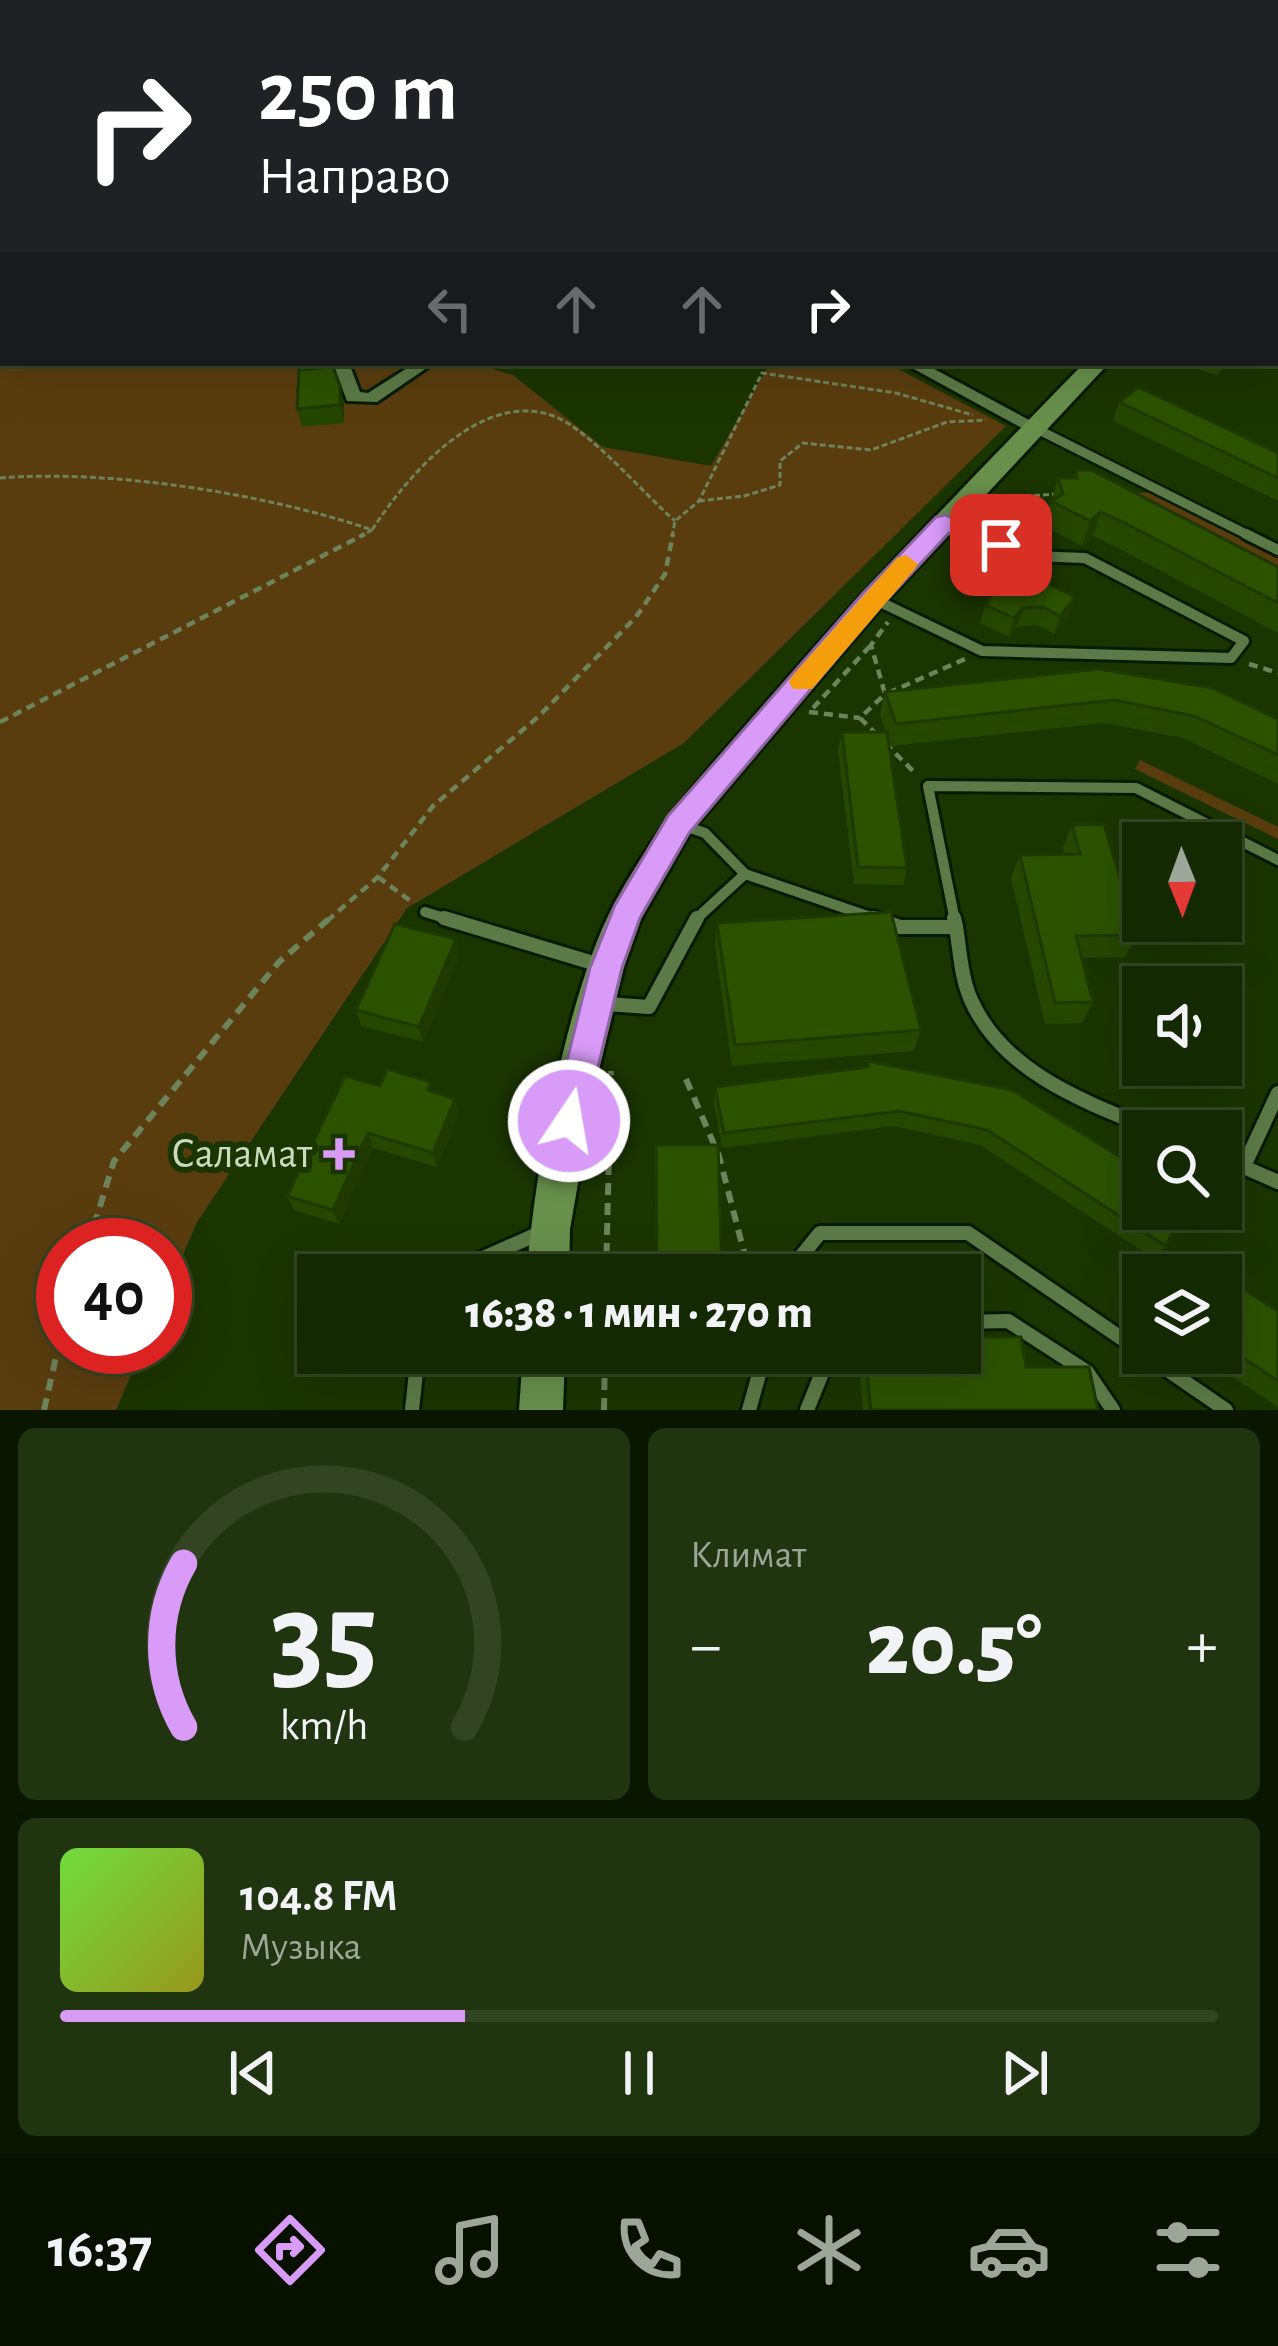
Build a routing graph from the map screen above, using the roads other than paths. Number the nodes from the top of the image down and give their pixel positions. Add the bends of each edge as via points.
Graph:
1 (342, 366) edge
2 (421, 366) edge
3 (917, 366) edge
4 (1093, 366) edge
5 (1037, 429) junction
6 (945, 523) junction
7 (1278, 550) edge
8 (885, 605) junction
9 (679, 824) junction
10 (1278, 860) edge
11 (745, 874) junction
12 (425, 912) road end
13 (956, 927) junction
14 (601, 986) junction
15 (1278, 1093) edge
16 (1122, 1117) edge
17 (1244, 1166) joint
18 (1278, 1182) edge
19 (550, 1228) junction
20 (492, 1254) edge
21 (549, 1254) edge
22 (803, 1254) edge
23 (981, 1322) edge
24 (416, 1374) edge
25 (543, 1374) edge
26 (759, 1374) edge
27 (822, 1374) edge
28 (412, 1410) edge
29 (541, 1410) edge
30 (749, 1410) edge
31 (807, 1410) edge
32 (1113, 1410) edge
33 (1226, 1410) edge

1 - 2 street via 353,398 370,398
3 - 5 street
4 - 5 street
5 - 6 street
5 - 7 lane
6 - 8 street
6 - 8 lane via 1031,556 1085,558 1244,641 1232,658 982,652
8 - 9 street
9 - 11 lane via 705,832
9 - 14 street via 626,914
10 - 13 lane via 1136,788 928,786
11 - 13 lane via 900,927
11 - 14 lane via 693,922 649,1006
12 - 14 lane
13 - 16 lane via 971,1002 1010,1057
14 - 19 street
15 - 17 lane
17 - 18 lane
19 - 20 lane
19 - 21 street
22 - 33 lane via 820,1233 968,1233
23 - 32 lane via 1008,1321 1088,1372
24 - 28 lane
25 - 29 street
26 - 30 lane
27 - 31 lane

